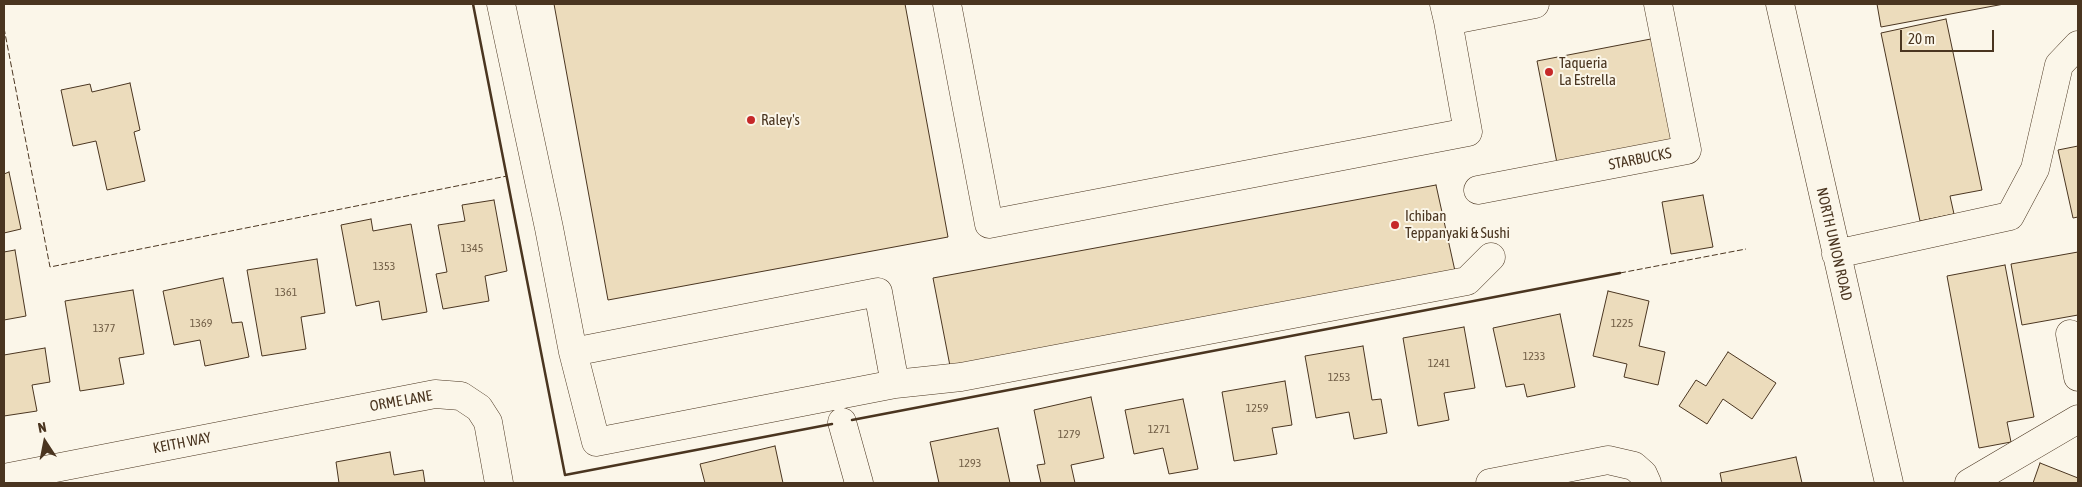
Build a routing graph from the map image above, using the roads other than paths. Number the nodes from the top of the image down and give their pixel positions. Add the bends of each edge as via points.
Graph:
1 (501, 4) edge
2 (947, 4) edge
3 (1535, 4) edge
4 (1658, 4) edge
5 (1780, 4) edge
6 (1446, 12) edge
7 (2078, 45) edge
8 (1478, 190) dead end
9 (1836, 254) junction
10 (1492, 257) dead end
11 (2070, 334) dead end
12 (573, 352) junction
13 (2078, 377) edge
14 (895, 384) junction
15 (361, 408) joint
16 (2078, 419) edge
17 (842, 422) dead end
18 (1641, 475) edge
19 (4, 478) edge
20 (499, 483) edge
21 (859, 483) edge
22 (1490, 483) edge
23 (1889, 483) edge
24 (1968, 483) edge

1 - 12 street
2 - 6 street via 989,224 1468,132
3 - 6 street
4 - 8 street, STARBUCKS via 1686,150
5 - 9 street, NORTH UNION ROAD
7 - 9 street via 2059,65 2035,169 2010,216
9 - 23 street, NORTH UNION ROAD
10 - 14 street via 1467,281 961,377
11 - 13 street
12 - 14 street via 596,442
12 - 14 street via 878,292
15 - 19 street, KEITH WAY
15 - 20 street, ORME LANE via 435,394 461,396 479,408 488,422
16 - 24 street
17 - 21 street
18 - 22 street via 1608,460

